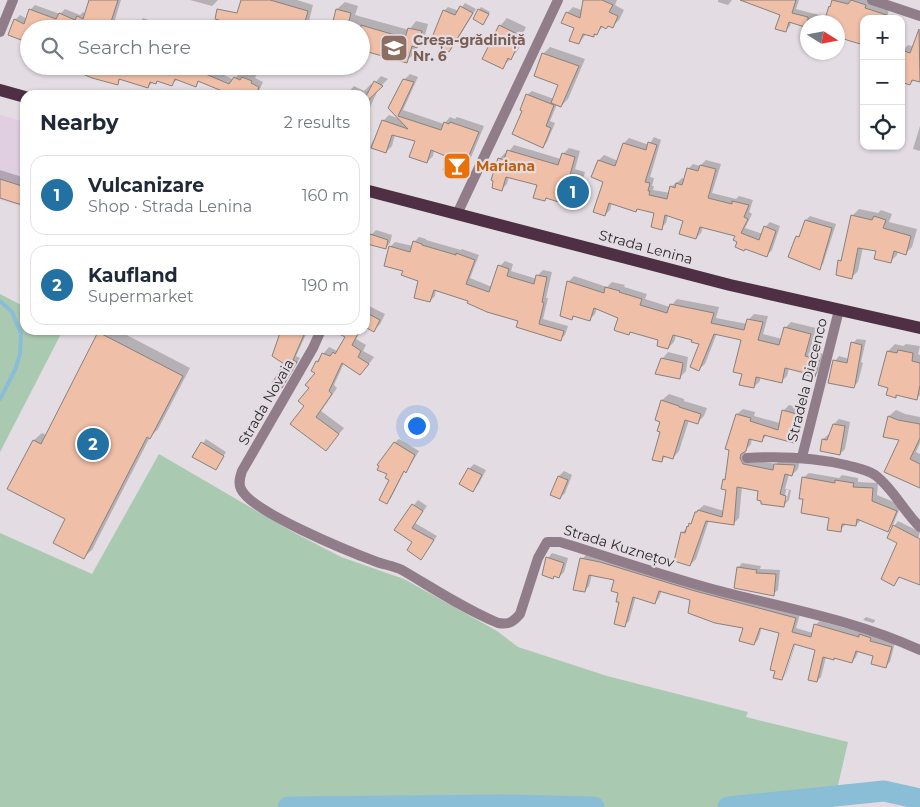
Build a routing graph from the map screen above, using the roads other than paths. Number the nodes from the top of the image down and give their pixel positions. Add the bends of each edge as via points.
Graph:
1 (13, 0) edge
2 (558, 0) edge
3 (872, 0) edge
4 (920, 16) edge
5 (0, 32) edge
6 (0, 90) edge
7 (20, 96) edge
8 (370, 193) edge
9 (457, 214) junction
10 (839, 310) junction
11 (920, 328) edge
12 (319, 335) edge
13 (747, 458) dead end
14 (802, 458) junction
15 (240, 488) joint
16 (920, 527) edge
17 (920, 650) edge

1 - 5 street
2 - 9 street
3 - 4 street
6 - 7 main road
8 - 9 main road, Strada Lenina
9 - 10 main road, Strada Lenina
10 - 11 main road, Strada Lenina
10 - 14 street, Stradela Diacenco
12 - 15 street, Strada Novaia via 242,471
13 - 14 street, Stradela Diacenco
14 - 16 street, Stradela Diacenco via 824,460 876,475
15 - 17 street, Strada Kuznețov via 251,502 301,530 400,569 498,623 507,624 520,614 538,558 543,547 552,541 715,589 858,626 894,637

